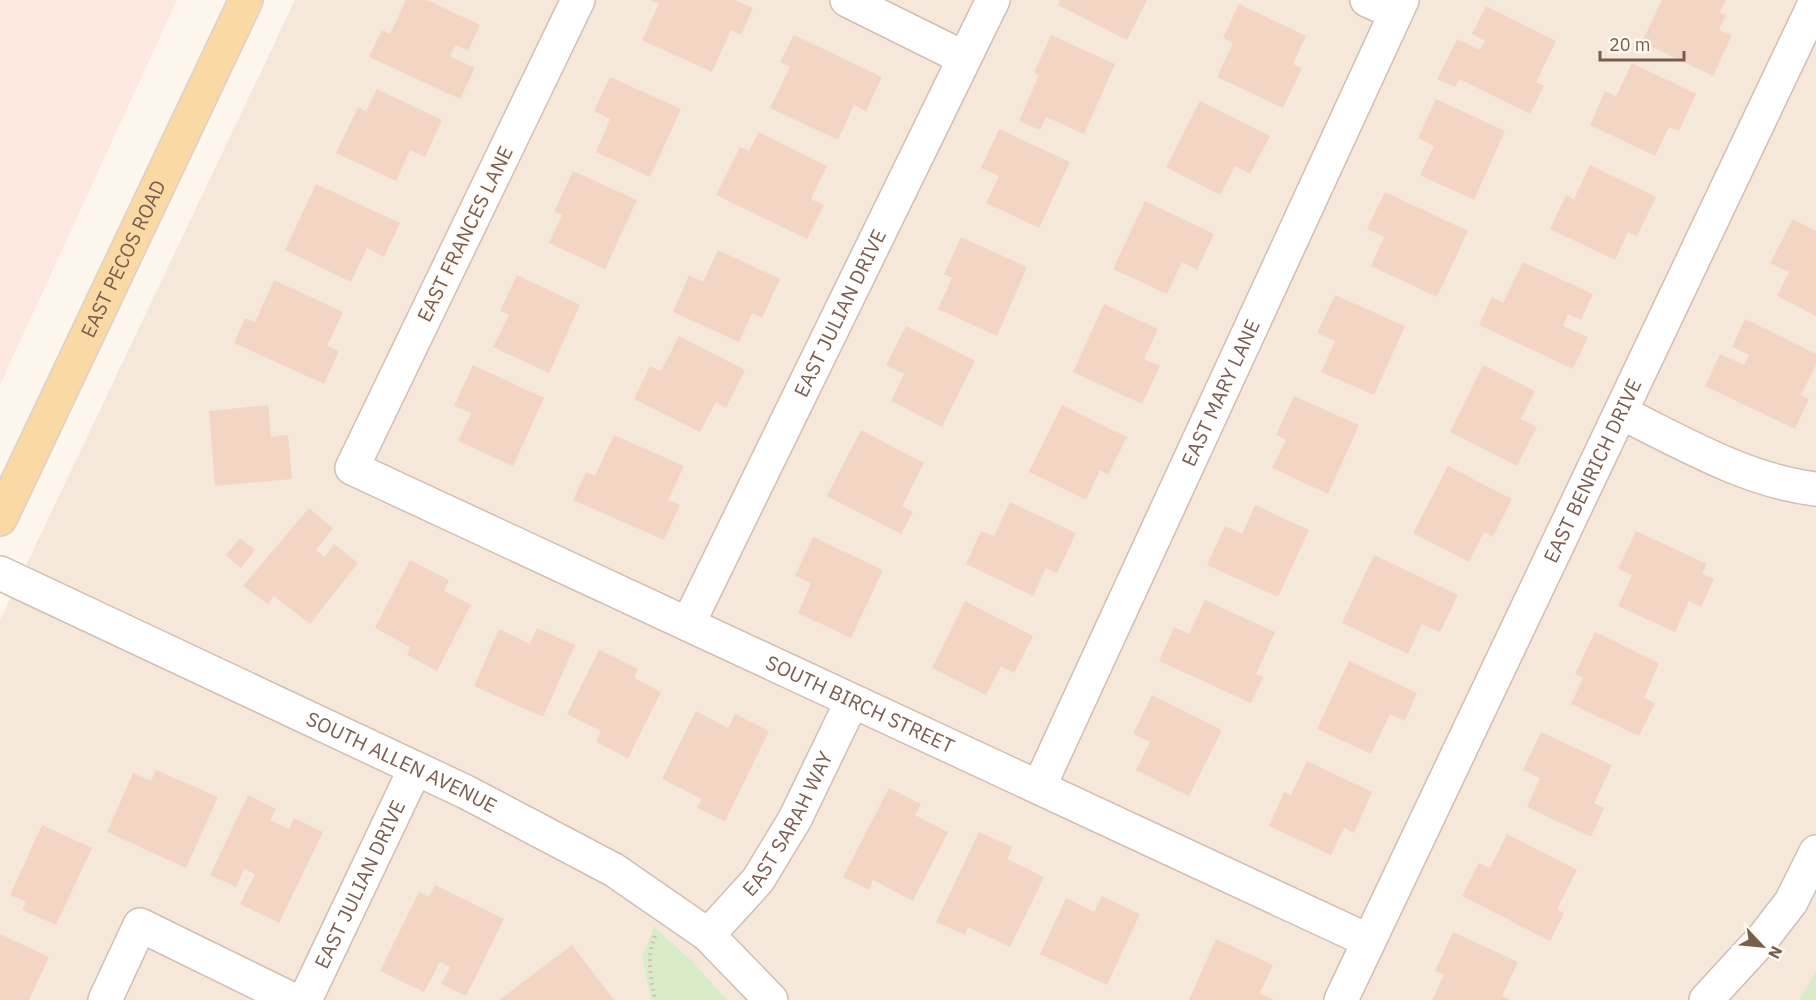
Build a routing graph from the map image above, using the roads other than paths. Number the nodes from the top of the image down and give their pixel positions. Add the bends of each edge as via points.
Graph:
1 (246, 0) edge
2 (578, 0) edge
3 (847, 0) edge
4 (993, 0) edge
5 (1816, 1) edge
6 (1388, 4) edge
7 (964, 58) junction
8 (1622, 413) junction
9 (352, 468) joint
10 (1816, 489) edge
11 (0, 519) edge
12 (0, 573) edge
13 (688, 624) junction
14 (852, 701) junction
15 (415, 769) junction
16 (1039, 787) junction
17 (1816, 852) edge
18 (708, 935) junction
19 (1369, 941) junction
20 (105, 1000) edge
21 (293, 1000) edge
22 (305, 1000) edge
23 (771, 1000) edge
24 (1341, 1000) edge
25 (1706, 1000) edge

1 - 11 main road, EAST PECOS ROAD
2 - 9 street, EAST FRANCES LANE
3 - 7 street
4 - 7 street, EAST JULIAN DRIVE
5 - 8 street, EAST BENRICH DRIVE
6 - 16 street, EAST MARY LANE
7 - 13 street, EAST JULIAN DRIVE
8 - 10 street via 1733,466
8 - 19 street, EAST BENRICH DRIVE
9 - 13 street, SOUTH BIRCH STREET
12 - 15 street, SOUTH ALLEN AVENUE
13 - 14 street, SOUTH BIRCH STREET
14 - 16 street, SOUTH BIRCH STREET
14 - 18 street, EAST SARAH WAY via 795,819 758,880
15 - 18 street, SOUTH ALLEN AVENUE via 614,870
15 - 22 street, EAST JULIAN DRIVE
16 - 19 street, SOUTH BIRCH STREET
17 - 25 street via 1791,902
18 - 23 street, SOUTH ALLEN AVENUE
19 - 24 street, EAST BENRICH DRIVE
20 - 21 street via 140,925

